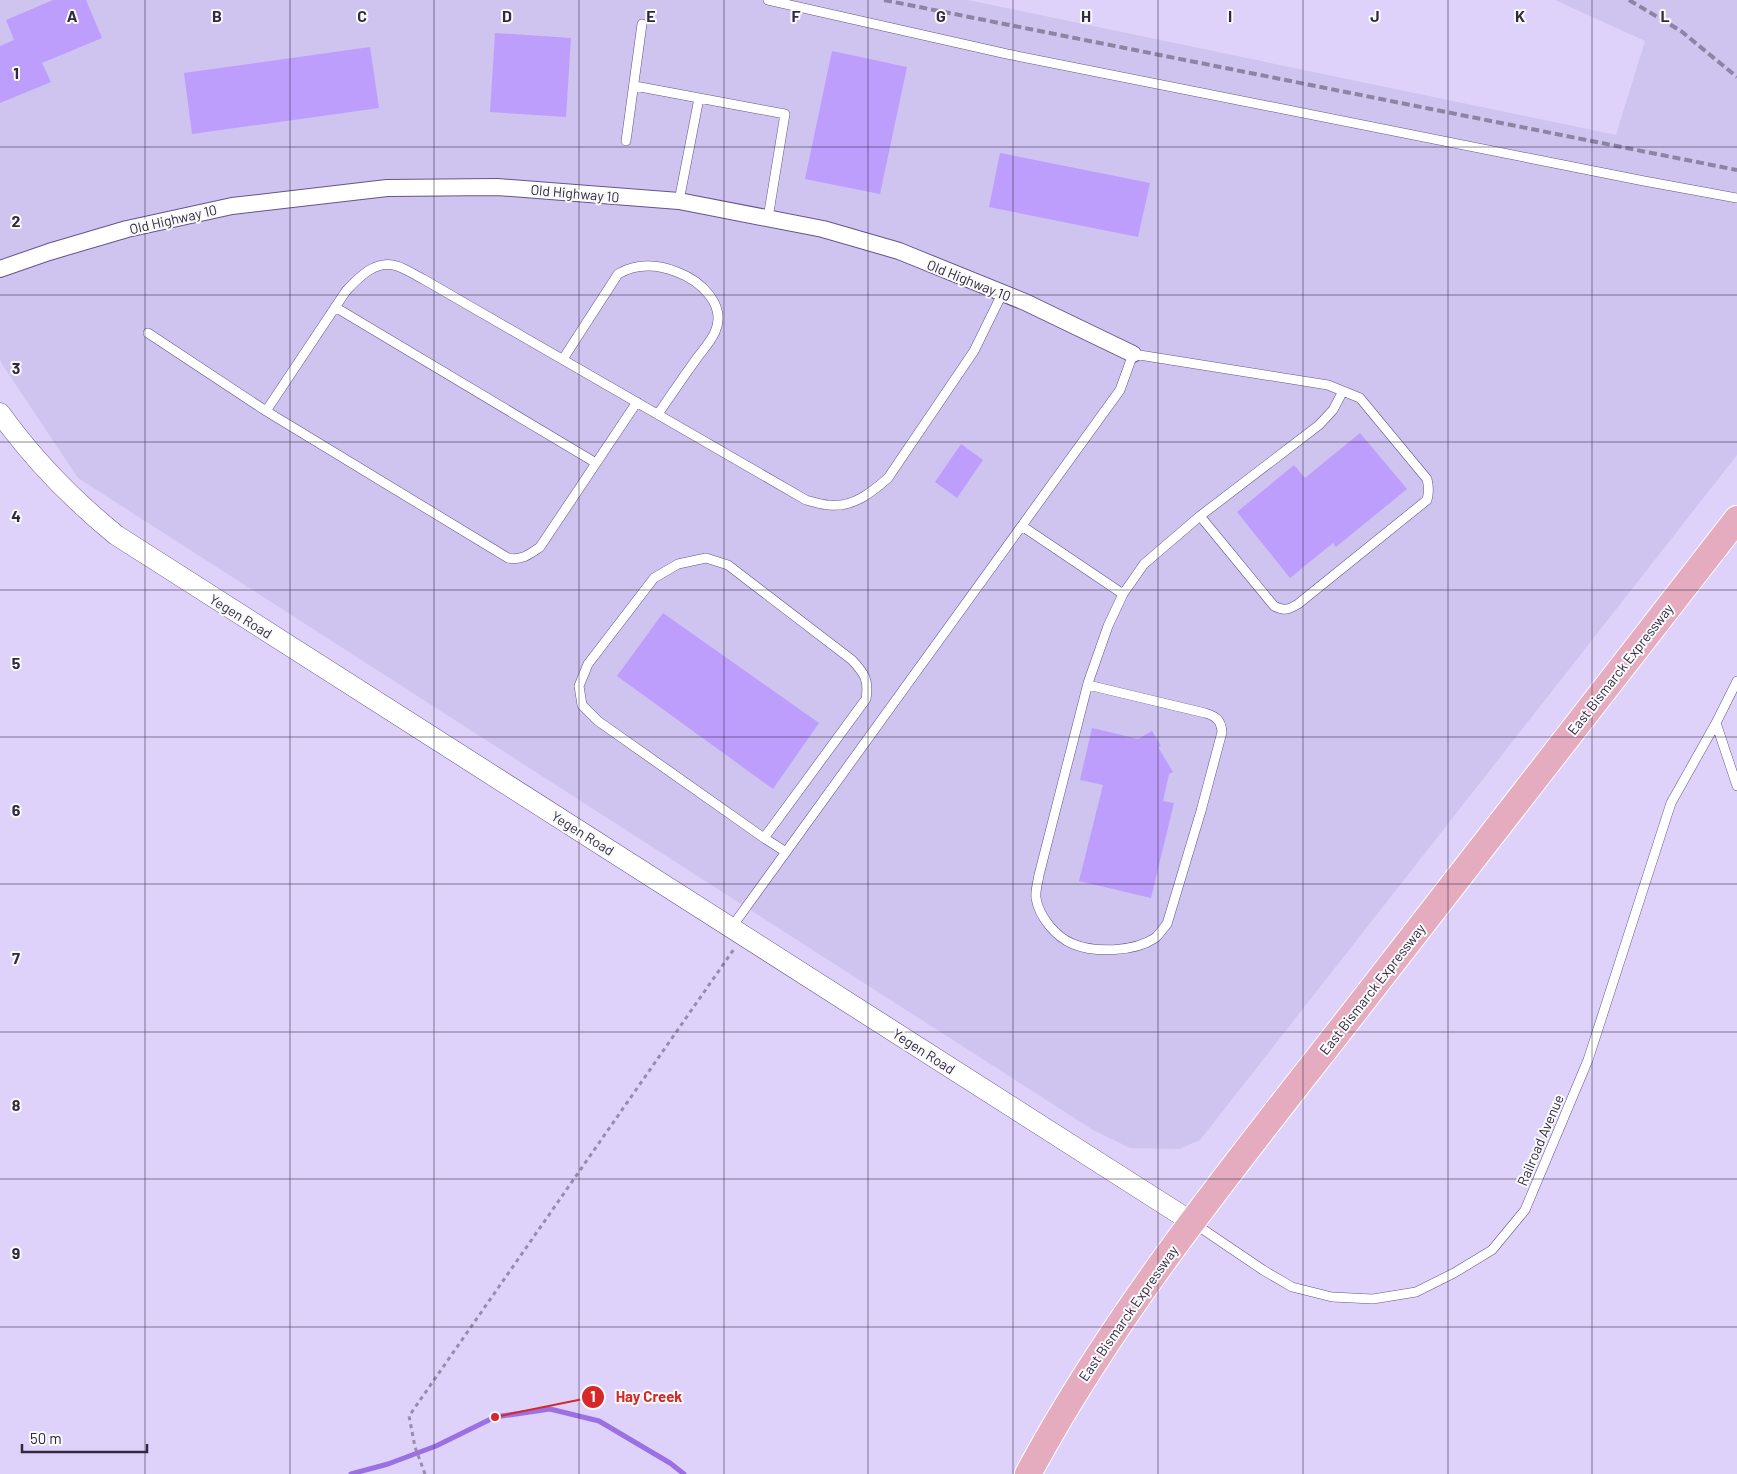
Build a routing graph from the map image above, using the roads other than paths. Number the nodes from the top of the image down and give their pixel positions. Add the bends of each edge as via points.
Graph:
1 (768, 0) edge
2 (642, 24) dead end
3 (635, 86) junction
4 (699, 98) junction
5 (626, 141) dead end
6 (1737, 198) edge
7 (679, 202) junction
8 (768, 218) junction
9 (0, 269) edge
10 (1002, 294) junction
11 (335, 307) junction
12 (148, 333) dead end
13 (1133, 354) junction
14 (563, 359) junction
15 (1343, 391) junction
16 (637, 402) junction
17 (266, 410) junction
18 (0, 413) edge
19 (658, 414) junction
20 (596, 464) junction
21 (1200, 516) junction
22 (1737, 519) edge
23 (1022, 526) junction
24 (1123, 594) junction
25 (1737, 682) edge
26 (1088, 685) junction
27 (1716, 723) junction
28 (1737, 786) edge
29 (764, 838) junction
30 (786, 852) junction
31 (737, 932) junction
32 (1192, 1222) junction
33 (1028, 1474) edge

1 - 6 lane via 1007,54
2 - 3 lane
3 - 4 lane
3 - 5 lane
4 - 7 lane
4 - 8 lane via 785,114
7 - 8 street, Old Highway 10
7 - 9 street, Old Highway 10 via 496,187 387,188 232,206 127,229
8 - 10 street, Old Highway 10 via 823,229 899,251
10 - 13 street, Old Highway 10
10 - 19 lane via 974,351 888,478 870,493 847,504 830,506 806,500
11 - 14 lane via 360,276 372,268 396,265
11 - 17 lane
11 - 20 lane
12 - 17 lane
13 - 15 lane via 1328,385
13 - 23 lane via 1120,390
14 - 16 lane
14 - 19 lane via 618,274 649,265 690,277 709,293 718,312 715,332
15 - 21 lane via 1339,402 1319,425
15 - 21 lane via 1360,398 1427,479 1427,500 1298,604 1282,610 1274,606
16 - 19 lane
16 - 20 lane
17 - 20 lane via 512,559 521,558 540,547
18 - 31 street, Yegen Road via 56,481 116,535
21 - 24 lane via 1144,564
22 - 32 main road, East Bismarck Expressway
23 - 24 lane
23 - 30 lane
24 - 26 lane via 1108,626
25 - 27 lane, Railroad Avenue
26 - 26 lane via 1036,897 1042,915 1056,933 1073,944 1110,950 1133,947 1155,938 1167,924 1222,732 1220,720 1213,716
27 - 28 lane
27 - 32 lane, Railroad Avenue via 1671,803 1588,1060 1529,1202 1492,1250 1416,1292 1373,1299 1332,1297 1292,1287
29 - 29 lane via 598,721 582,705 579,686 588,664 654,578 678,564 706,558 728,565 852,660 863,672 868,685 866,699
29 - 30 lane
30 - 31 lane
31 - 32 street, Yegen Road
32 - 33 main road, East Bismarck Expressway via 1089,1368

